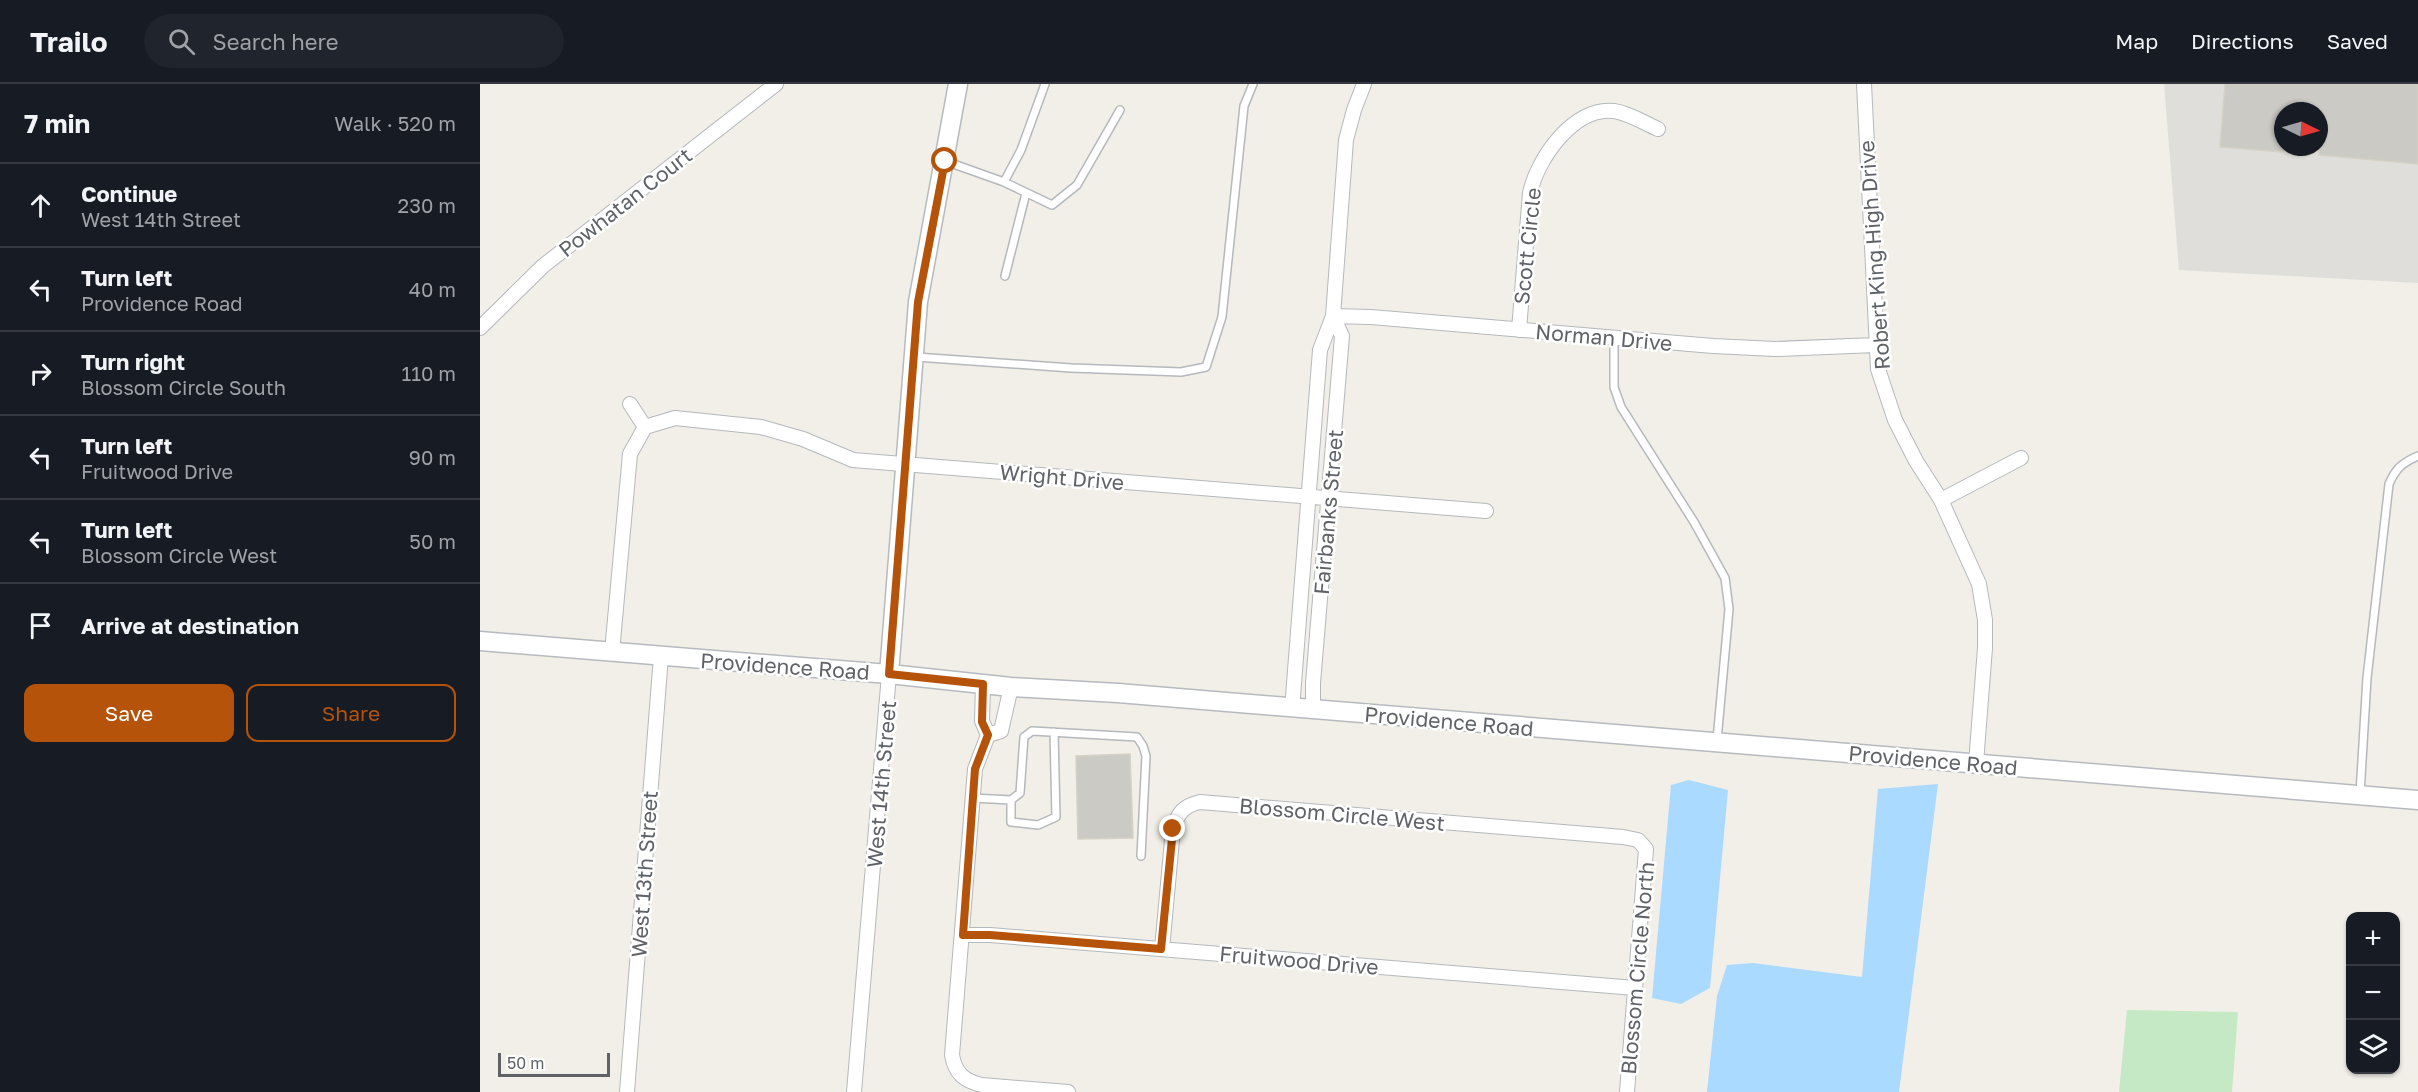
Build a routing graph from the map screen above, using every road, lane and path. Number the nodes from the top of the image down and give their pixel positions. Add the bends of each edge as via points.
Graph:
1 (776, 84) edge
2 (958, 84) edge
3 (1045, 84) edge
4 (1253, 84) edge
5 (1364, 84) edge
6 (1864, 84) edge
7 (1120, 110) dead end
8 (1658, 129) dead end
9 (945, 161) junction
10 (1004, 182) junction
11 (1026, 193) junction
12 (1005, 276) dead end
13 (1333, 316) junction
14 (480, 328) edge
15 (1519, 330) junction
16 (1614, 337) junction
17 (1876, 345) junction
18 (914, 357) junction
19 (630, 404) dead end
20 (645, 427) junction
21 (2418, 456) edge
22 (2021, 458) dead end
23 (905, 464) junction
24 (1307, 498) junction
25 (1329, 500) junction
26 (1941, 500) junction
27 (1486, 511) dead end
28 (480, 641) edge
29 (612, 652) junction
30 (661, 656) junction
31 (889, 674) junction
32 (983, 684) junction
33 (1011, 687) junction
34 (1292, 709) junction
35 (1313, 711) junction
36 (1054, 732) junction
37 (988, 735) junction
38 (1717, 743) junction
39 (1976, 763) junction
40 (2360, 796) junction
41 (973, 798) junction
42 (1011, 800) junction
43 (2418, 801) edge
44 (1644, 844) joint
45 (1141, 856) dead end
46 (963, 935) junction
47 (1161, 949) junction
48 (1635, 988) junction
49 (627, 1092) edge
50 (854, 1092) edge
51 (1068, 1092) edge
52 (1627, 1092) edge

1 - 14 street, Powhatan Court via 543,266
2 - 9 street, West 14th Street
3 - 10 lane via 1021,150
4 - 18 lane via 1244,106 1222,317 1206,367 1181,372
5 - 13 street, Fairbanks Street via 1344,159
6 - 17 street, Robert King High Drive
7 - 11 lane via 1077,185 1052,205
8 - 15 street, Scott Circle via 1617,111 1603,110 1566,131 1547,151 1530,193
9 - 10 lane
9 - 18 street, West 14th Street via 918,302
10 - 11 lane
11 - 12 lane
13 - 15 street, Norman Drive
13 - 24 street, Fairbanks Street via 1320,350
13 - 25 street, Fairbanks Street via 1342,336
15 - 16 street, Norman Drive
16 - 17 street, Norman Drive via 1775,349
16 - 38 lane via 1614,387 1621,407 1725,578 1729,609
17 - 26 street, Robert King High Drive via 1878,369 1895,420
18 - 23 street, West 14th Street
19 - 20 street
20 - 23 street, Wright Drive via 675,418 761,427 853,460
20 - 29 street via 630,454
21 - 40 lane via 2396,468 2389,484 2367,678
22 - 26 street
23 - 24 street, Wright Drive
23 - 31 street, West 14th Street
24 - 25 street, Wright Drive
24 - 34 street, Fairbanks Street
25 - 27 street, Wright Drive
25 - 35 street, Fairbanks Street
26 - 39 street, Robert King High Drive via 1979,584 1985,620 1985,672
28 - 29 street, Providence Road
29 - 30 street, Providence Road
30 - 31 street, Providence Road
30 - 49 street, West 13th Street
31 - 32 street, Providence Road
31 - 50 street, West 14th Street
32 - 33 street, Providence Road
32 - 37 street via 982,722
33 - 34 street, Providence Road
33 - 37 street via 1001,731
34 - 35 street, Providence Road
35 - 38 street, Providence Road
36 - 42 lane via 1032,731 1024,738 1020,793
36 - 42 lane via 1056,816 1038,825 1011,822
36 - 45 lane via 1137,737 1146,756
37 - 41 street via 975,769
38 - 39 street, Providence Road
39 - 40 street, Providence Road
40 - 43 street, Providence Road
41 - 42 lane
41 - 46 street
44 - 47 street, Blossom Circle West via 1623,837 1200,802 1178,814 1173,829
44 - 48 street, Blossom Circle North
46 - 47 street, Fruitwood Drive
46 - 51 street via 954,1069 970,1083
47 - 48 street, Fruitwood Drive
48 - 52 street, Blossom Circle North

